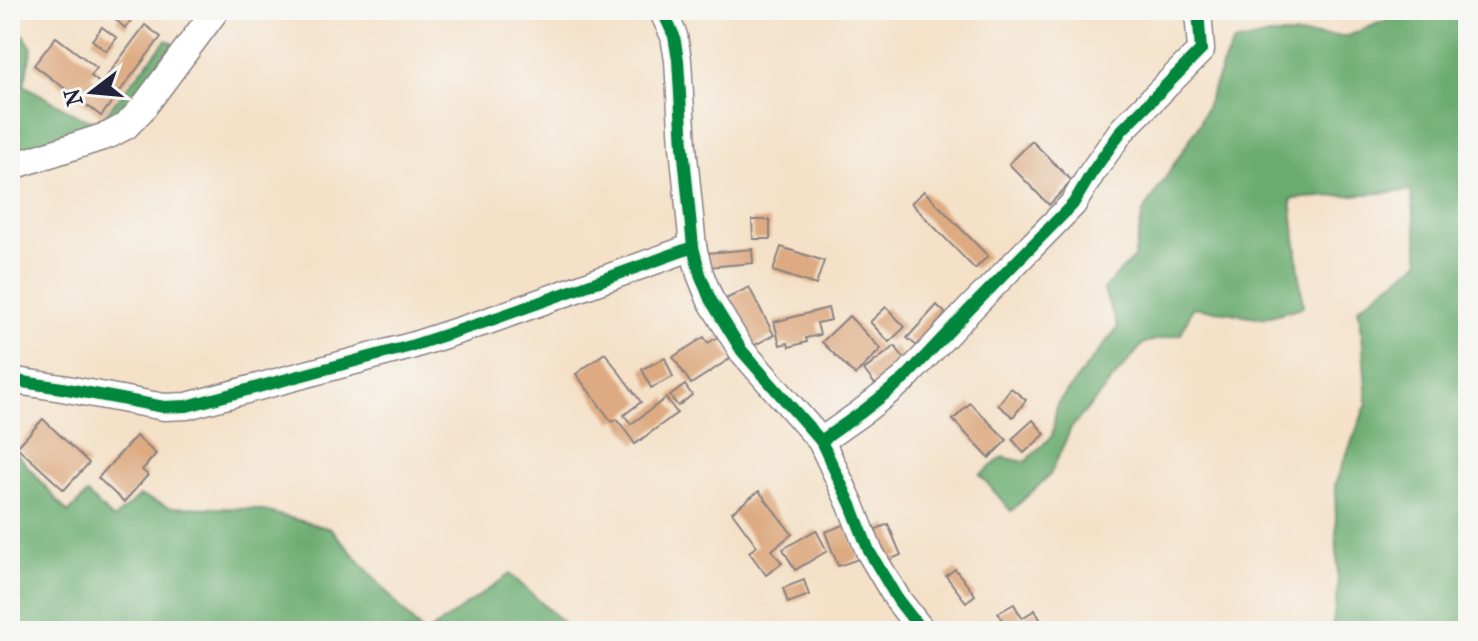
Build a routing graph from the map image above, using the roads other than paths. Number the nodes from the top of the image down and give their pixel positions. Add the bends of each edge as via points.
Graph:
1 (216, 10) edge
2 (662, 10) edge
3 (1198, 10) edge
4 (10, 167) edge
5 (693, 247) junction
6 (10, 380) edge
7 (821, 441) junction
8 (922, 631) edge

1 - 4 street via 126,126
2 - 5 street via 678,60
3 - 7 street via 1201,50 1122,130 1073,204 904,379
5 - 6 street via 411,346 187,406 164,407
5 - 7 street via 710,299 742,351
7 - 8 street via 869,551

